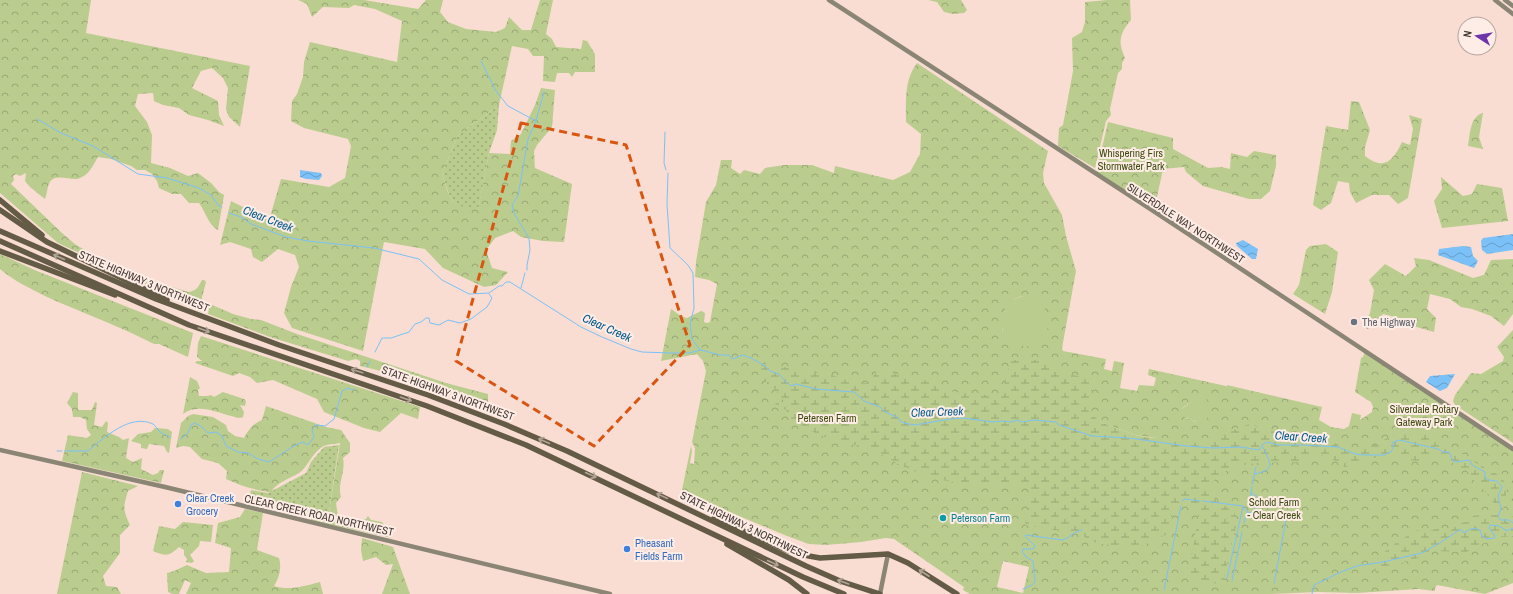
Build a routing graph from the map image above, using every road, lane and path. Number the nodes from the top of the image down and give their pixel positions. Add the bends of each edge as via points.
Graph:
1 (829, 0) edge
2 (1496, 0) edge
3 (1505, 0) edge
4 (1513, 6) edge
5 (1513, 14) edge
6 (0, 200) edge
7 (0, 210) edge
8 (0, 231) edge
9 (0, 241) edge
10 (62, 249) junction
11 (0, 251) edge
12 (198, 315) junction
13 (168, 316) junction
14 (1513, 449) edge
15 (0, 450) edge
16 (681, 505) junction
17 (700, 527) junction
18 (888, 554) junction
19 (610, 594) edge
20 (807, 594) edge
21 (844, 594) edge
22 (880, 594) edge
23 (957, 594) edge

1 - 14 main road, SILVERDALE WAY NORTHWEST
2 - 5 main road
3 - 4 main road
6 - 10 highway
7 - 10 highway
12 -> 8 highway, STATE HIGHWAY 3 NORTHWEST
9 - 13 highway, STATE HIGHWAY 3 NORTHWEST
10 - 12 highway
11 - 13 highway
16 -> 12 highway, STATE HIGHWAY 3 NORTHWEST via 504,424
13 -> 17 highway, STATE HIGHWAY 3 NORTHWEST via 472,423 553,457
15 - 19 main road, CLEAR CREEK ROAD NORTHWEST
16 - 18 highway via 786,550 808,556 820,558
22 -> 16 highway, STATE HIGHWAY 3 NORTHWEST via 831,577
17 - 20 highway via 789,580
17 -> 21 highway, STATE HIGHWAY 3 NORTHWEST
18 - 22 main road
23 -> 18 highway via 908,563

